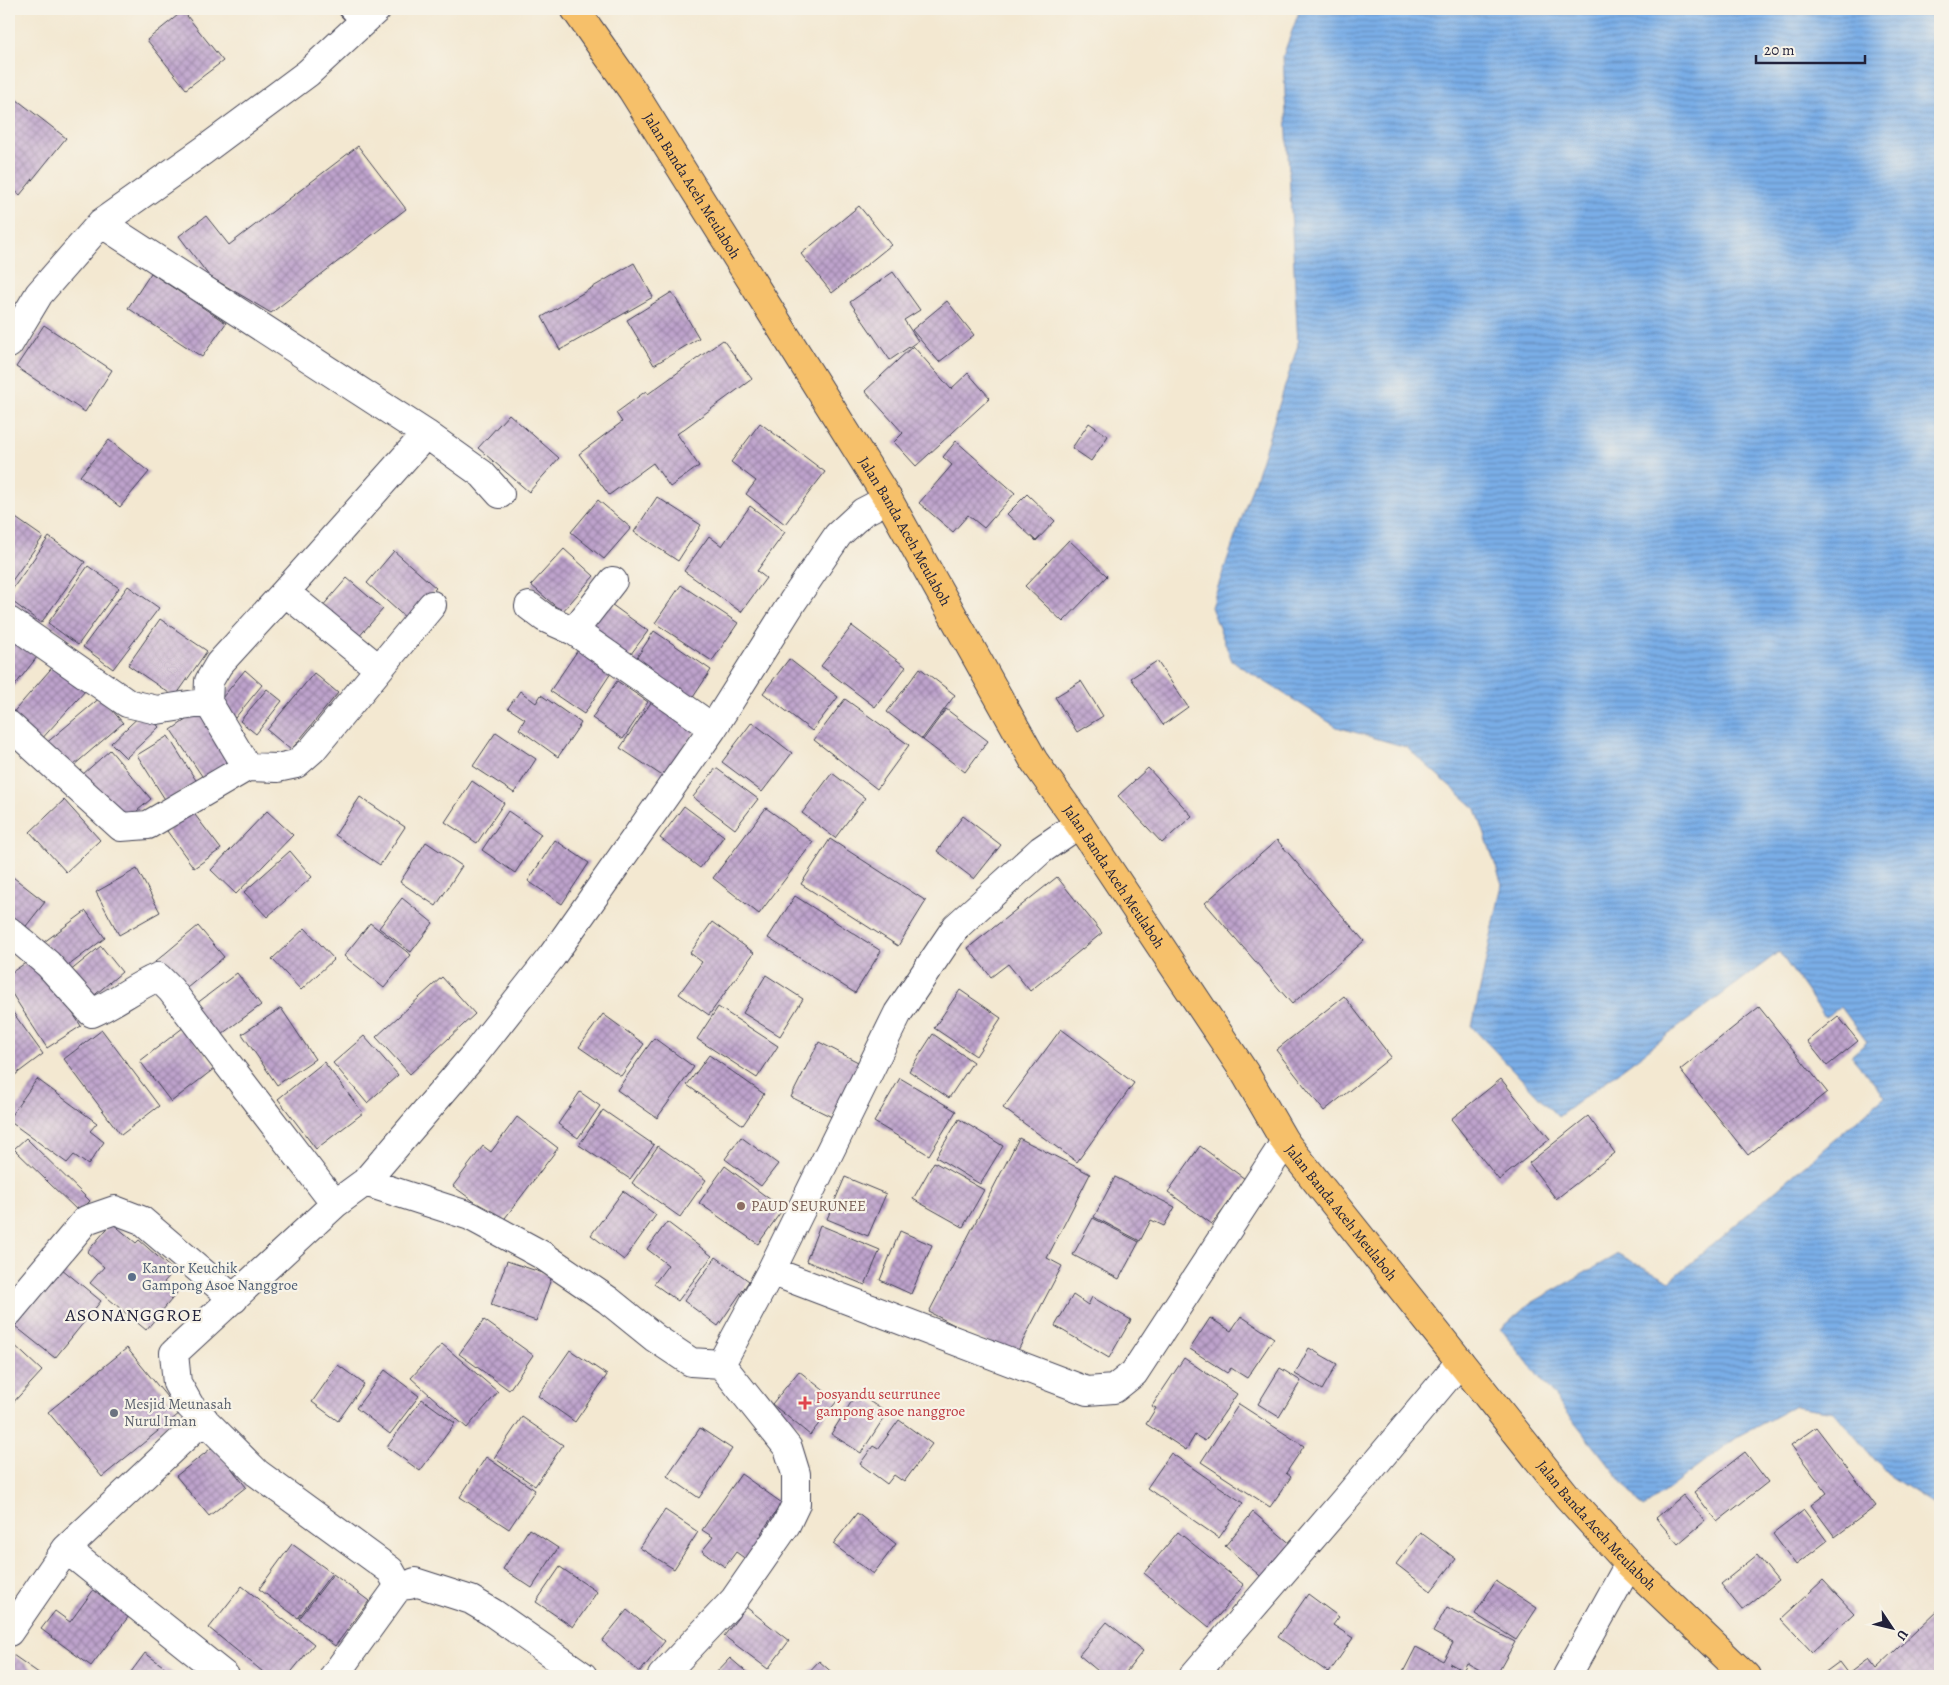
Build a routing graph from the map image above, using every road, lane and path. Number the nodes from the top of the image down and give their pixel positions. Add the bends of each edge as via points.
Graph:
1 (575, 9) edge
2 (361, 14) edge
3 (101, 223) junction
4 (9, 344) edge
5 (426, 434) junction
6 (500, 494) dead end
7 (888, 499) junction
8 (613, 581) dead end
9 (285, 592) junction
10 (432, 605) dead end
11 (530, 606) dead end
12 (9, 621) edge
13 (574, 631) junction
14 (378, 668) junction
15 (208, 702) junction
16 (9, 725) edge
17 (712, 728) junction
18 (247, 767) junction
19 (1079, 824) junction
20 (9, 931) edge
21 (1286, 1142) junction
22 (365, 1182) junction
23 (334, 1204) junction
24 (771, 1272) junction
25 (234, 1299) junction
26 (9, 1312) edge
27 (1460, 1362) junction
28 (721, 1364) junction
29 (204, 1419) junction
30 (66, 1549) junction
31 (1629, 1564) junction
32 (399, 1586) junction
33 (9, 1632) edge
34 (1194, 1674) dead end
35 (226, 1676) edge
36 (334, 1676) edge
37 (583, 1676) edge
38 (662, 1676) edge
39 (1567, 1676) edge
40 (1746, 1676) edge

1 - 7 highway, Jalan Banda Aceh Meulaboh via 632,90
2 - 3 street via 308,73
3 - 4 street via 39,294
3 - 5 street
5 - 6 street via 482,474
5 - 9 street
7 - 17 street via 863,512 838,535
7 - 19 highway, Jalan Banda Aceh Meulaboh via 1034,761
8 - 13 street
9 - 14 street
9 - 15 street via 219,664 209,682
10 - 14 street
11 - 13 street via 545,618
12 - 15 street via 127,703 157,710
13 - 17 street
14 - 18 street via 312,750 296,764 277,768
15 - 18 street
16 - 18 street via 121,827 148,826
17 - 22 street via 552,956 474,1055
19 - 21 highway, Jalan Banda Aceh Meulaboh via 1245,1073
19 - 24 street via 1042,850 956,927 921,977 898,1013
20 - 23 street via 48,964 92,1013 158,977
21 - 24 street via 1134,1373 1114,1389 1087,1391
21 - 27 highway, Jalan Banda Aceh Meulaboh
22 - 23 street
22 - 28 street via 470,1216 542,1255 691,1362
23 - 25 street
24 - 28 street
25 - 26 street via 141,1220 116,1210 86,1220
25 - 29 street via 174,1353 177,1383 190,1406
27 - 31 highway, Jalan Banda Aceh Meulaboh via 1568,1496
27 - 34 street
28 - 38 street via 788,1448 796,1474 796,1504 786,1525 734,1600
29 - 30 street
29 - 32 street via 257,1473 390,1570
30 - 33 street
30 - 35 street
31 - 39 street
31 - 40 highway, Jalan Banda Aceh Meulaboh
32 - 36 street
32 - 37 street via 415,1582 471,1600

